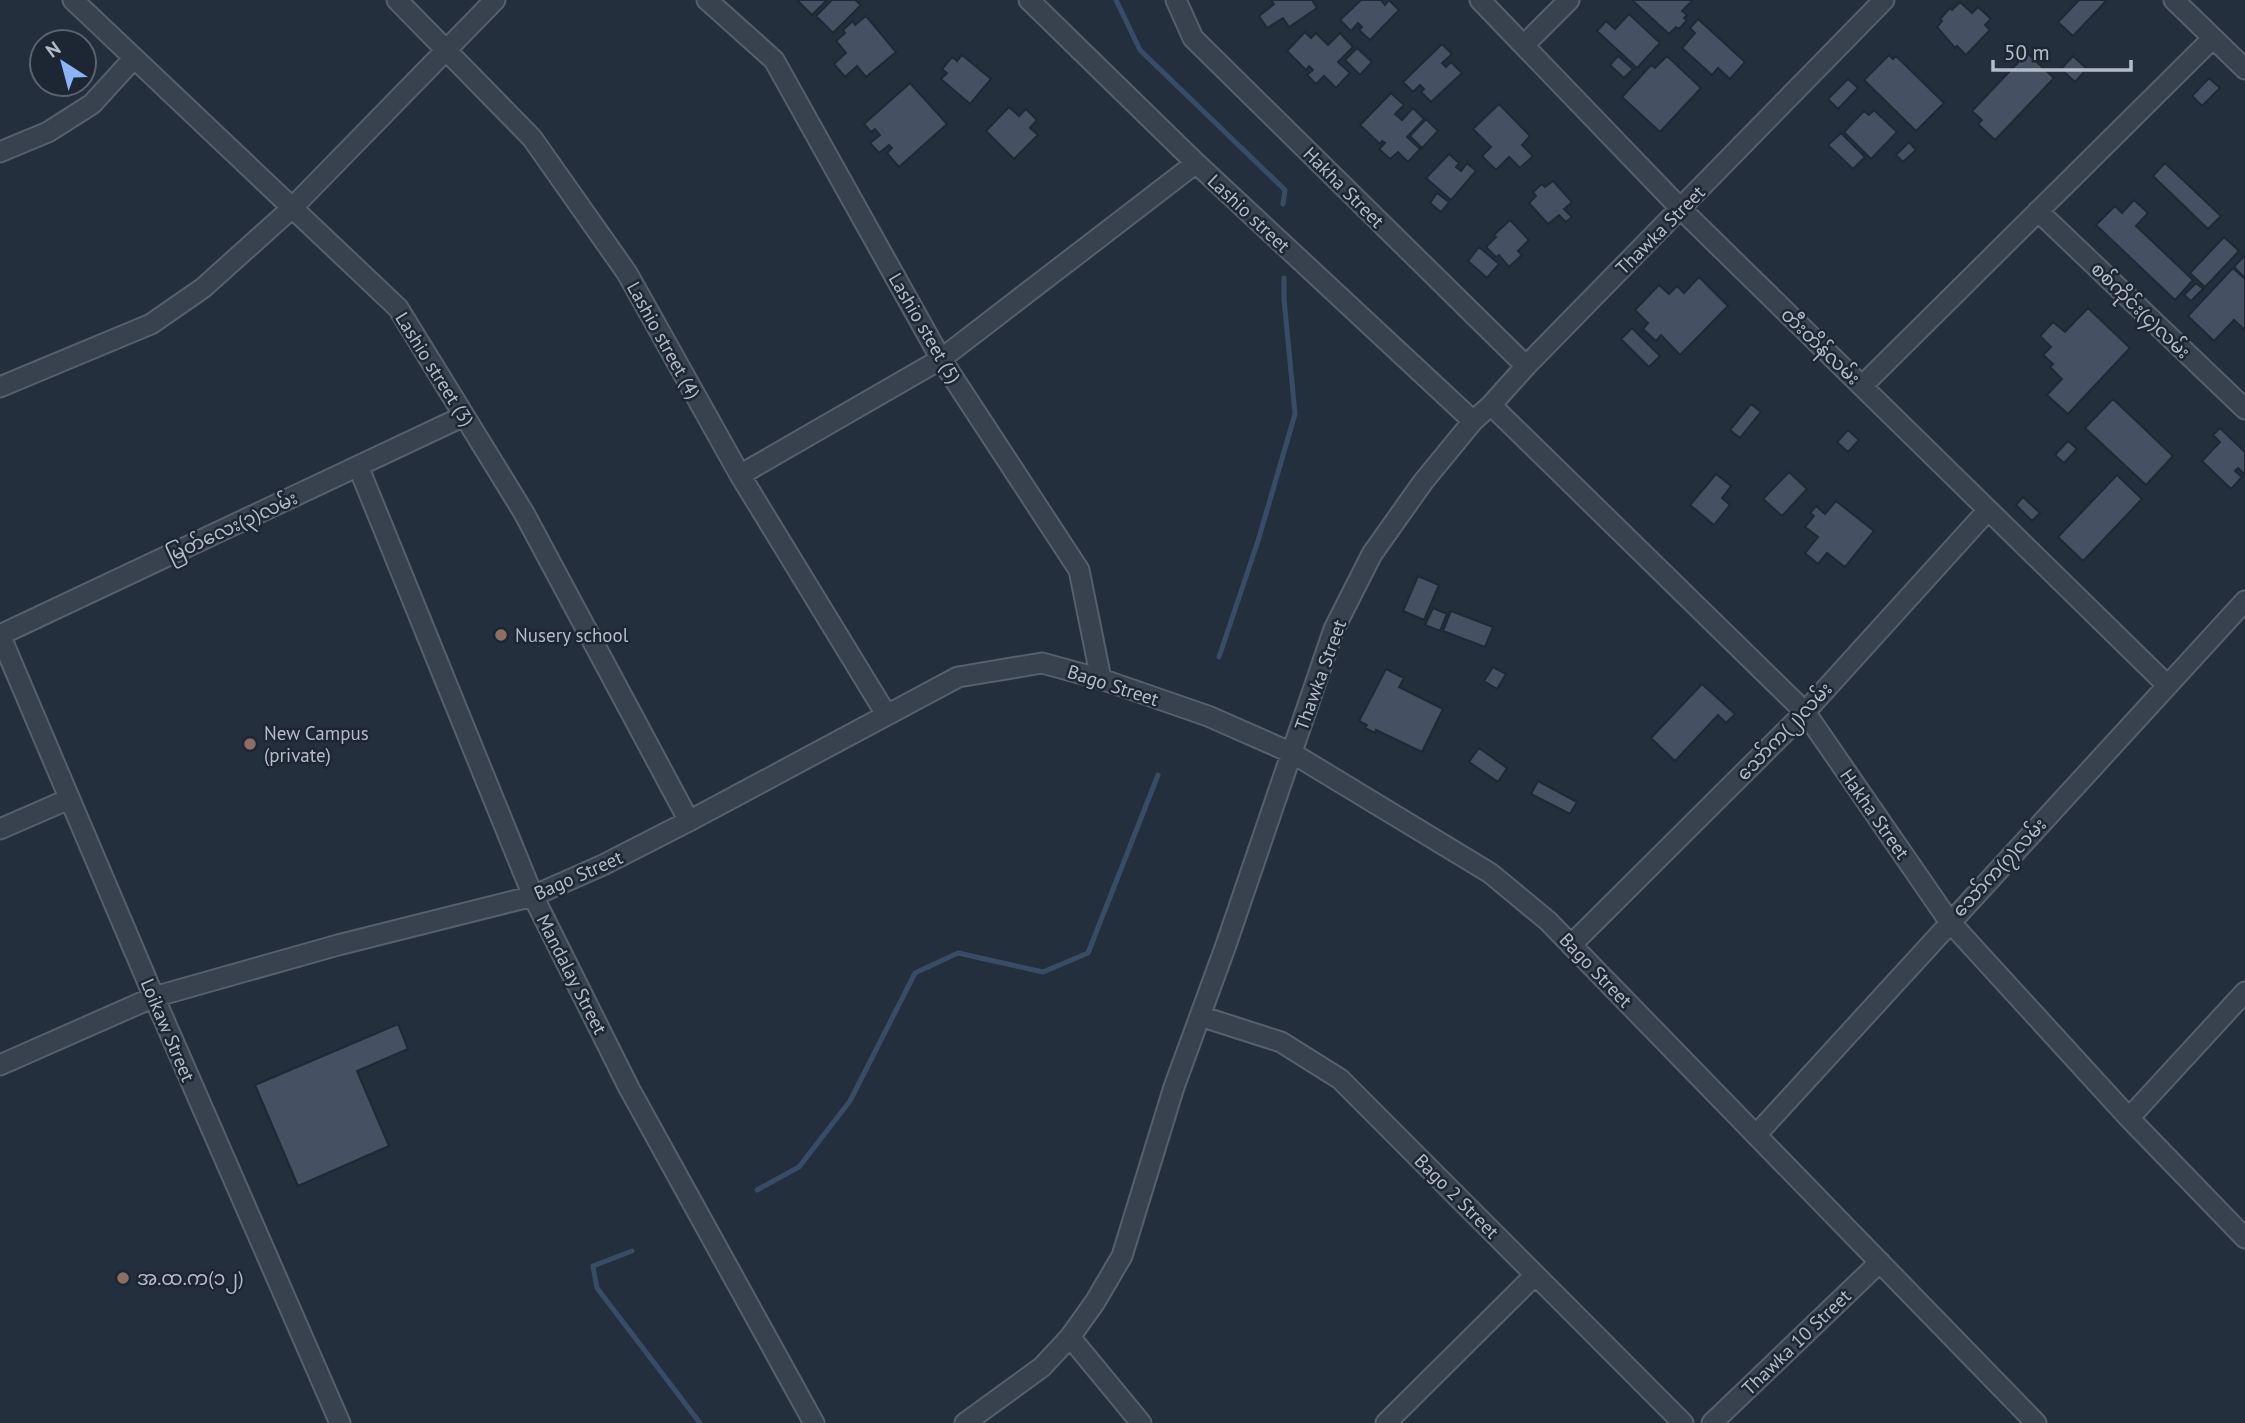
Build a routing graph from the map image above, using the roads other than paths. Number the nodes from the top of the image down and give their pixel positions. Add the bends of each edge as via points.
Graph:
1 (73, 0) edge
2 (397, 0) edge
3 (495, 0) edge
4 (707, 0) edge
5 (1029, 0) edge
6 (1176, 0) edge
7 (1480, 0) edge
8 (1569, 0) edge
9 (1884, 0) edge
10 (2174, 0) edge
11 (2213, 38) junction
12 (1524, 46) junction
13 (447, 49) junction
14 (134, 58) junction
15 (2245, 69) edge
16 (0, 152) edge
17 (1196, 163) junction
18 (292, 208) junction
19 (1681, 209) junction
20 (2038, 211) junction
21 (941, 359) junction
22 (1525, 366) junction
23 (1862, 386) junction
24 (0, 387) edge
25 (1491, 405) junction
26 (2245, 409) edge
27 (464, 416) junction
28 (1473, 421) junction
29 (358, 466) junction
30 (740, 475) junction
31 (1988, 510) junction
32 (2245, 601) edge
33 (0, 635) edge
34 (1101, 678) junction
35 (2167, 685) junction
36 (1805, 712) junction
37 (886, 714) junction
38 (1292, 753) junction
39 (69, 799) junction
40 (689, 821) junction
41 (0, 829) edge
42 (533, 896) junction
43 (1950, 921) junction
44 (1571, 944) junction
45 (2245, 992) edge
46 (154, 997) junction
47 (1200, 1016) junction
48 (0, 1065) edge
49 (2129, 1118) junction
50 (1756, 1135) junction
51 (2245, 1238) edge
52 (1880, 1262) junction
53 (1535, 1275) junction
54 (1070, 1337) junction
55 (2028, 1420) edge
56 (340, 1423) edge
57 (814, 1423) edge
58 (965, 1423) edge
59 (1141, 1423) edge
60 (1386, 1423) edge
61 (1683, 1423) edge
62 (1712, 1423) edge

1 - 14 street, Lashio street (3)
2 - 13 street, Lashio street (4)
3 - 13 street
4 - 21 street, Lashio steet (5) via 774,61
5 - 17 street, Lashio street
6 - 22 street, Hakha Street via 1193,38
7 - 12 street, တီးတိန်လမ်း
8 - 12 street
9 - 19 street, Thawka Street
10 - 11 street
11 - 15 street
11 - 20 street
12 - 19 street, တီးတိန်လမ်း
13 - 18 street
13 - 30 street, Lashio street (4) via 532,138 626,273
14 - 16 street via 92,104 48,132
14 - 18 street, Lashio street (3)
17 - 21 street
17 - 28 street, Lashio street
18 - 24 street via 203,288 152,324
18 - 27 street, Lashio street (3) via 398,308
19 - 22 street, Thawka Street
19 - 23 street, တီးတိန်လမ်း
20 - 23 street
20 - 26 street, စစ်ကိုင်း(၄)လမ်း
21 - 30 street
21 - 34 street, Lashio steet (5) via 1079,570
22 - 25 street, Thawka Street
23 - 31 street, တီးတိန်လမ်း
25 - 28 street, Thawka Street
25 - 36 street, Hakha Street
27 - 29 street, မြတ်လေး(၃)လမ်း
27 - 40 street, Lashio street (3) via 524,513
28 - 38 street, Thawka Street via 1372,554 1334,629
29 - 33 street, မြတ်လေး(၃)လမ်း
29 - 42 street, Mandalay Street
30 - 37 street, Lashio street (4)
31 - 35 street, တီးတိန်လမ်း
31 - 36 street, သော်က(၂)လမ်း
32 - 35 street, သော်က(၇)လမ်း
33 - 39 street, Loikaw Street
34 - 37 street, Bago Street via 1042,663 958,677
34 - 38 street, Bago Street via 1208,716
35 - 43 street, သော်က(၇)လမ်း
36 - 43 street, Hakha Street
36 - 44 street, သော်က(၂)လမ်း
37 - 40 street, Bago Street
38 - 44 street, Bago Street via 1490,873
38 - 47 street, Thawka Street
39 - 41 street
39 - 46 street, Loikaw Street
40 - 42 street, Bago Street
42 - 46 street, Bago Street
42 - 57 street, Mandalay Street via 629,1088
43 - 49 street, Hakha Street
43 - 50 street, သော်က(၇)လမ်း
44 - 50 street, Bago Street
45 - 49 street
46 - 48 street, Bago Street
46 - 56 street, Loikaw Street
47 - 53 street, Bago 2 Street via 1281,1042 1340,1079
47 - 54 street, Thawka Street via 1122,1256
49 - 51 street, Hakha Street
50 - 52 street, Bago Street
52 - 55 street, Bago Street
52 - 62 street, Thawka 10 Street
53 - 60 street
53 - 61 street, Bago 2 Street
54 - 58 street, Thawka Street via 1042,1367
54 - 59 street

